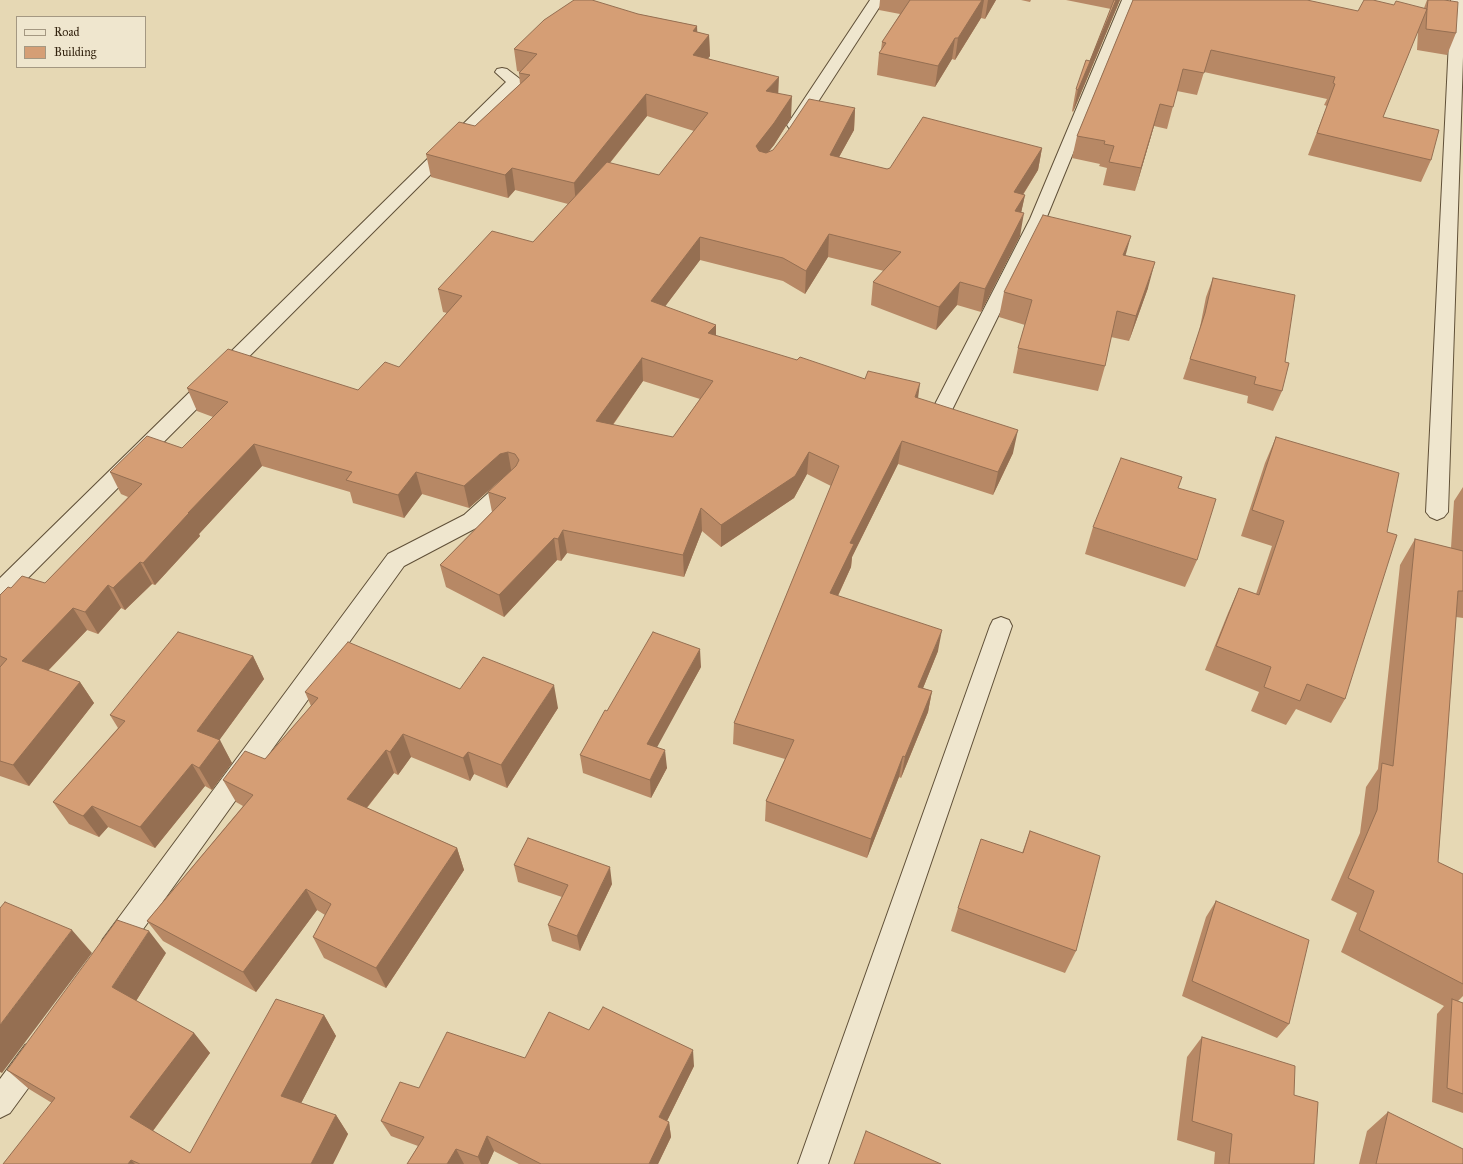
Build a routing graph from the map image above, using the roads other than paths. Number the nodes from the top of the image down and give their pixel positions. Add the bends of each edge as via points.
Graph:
1 (877, 0) edge
2 (1129, 0) edge
3 (1458, 0) edge
4 (502, 72) dead end
5 (789, 135) edge
6 (941, 412) edge
7 (512, 482) edge
8 (1437, 512) dead end
9 (0, 592) edge
10 (1001, 626) dead end
11 (98, 969) edge
12 (47, 1039) edge
13 (0, 1103) edge
14 (814, 1164) edge

1 - 5 street
2 - 6 street via 1038,219
3 - 8 street
4 - 9 street via 515,82
7 - 11 street via 471,521 396,560
10 - 14 street
12 - 13 street

